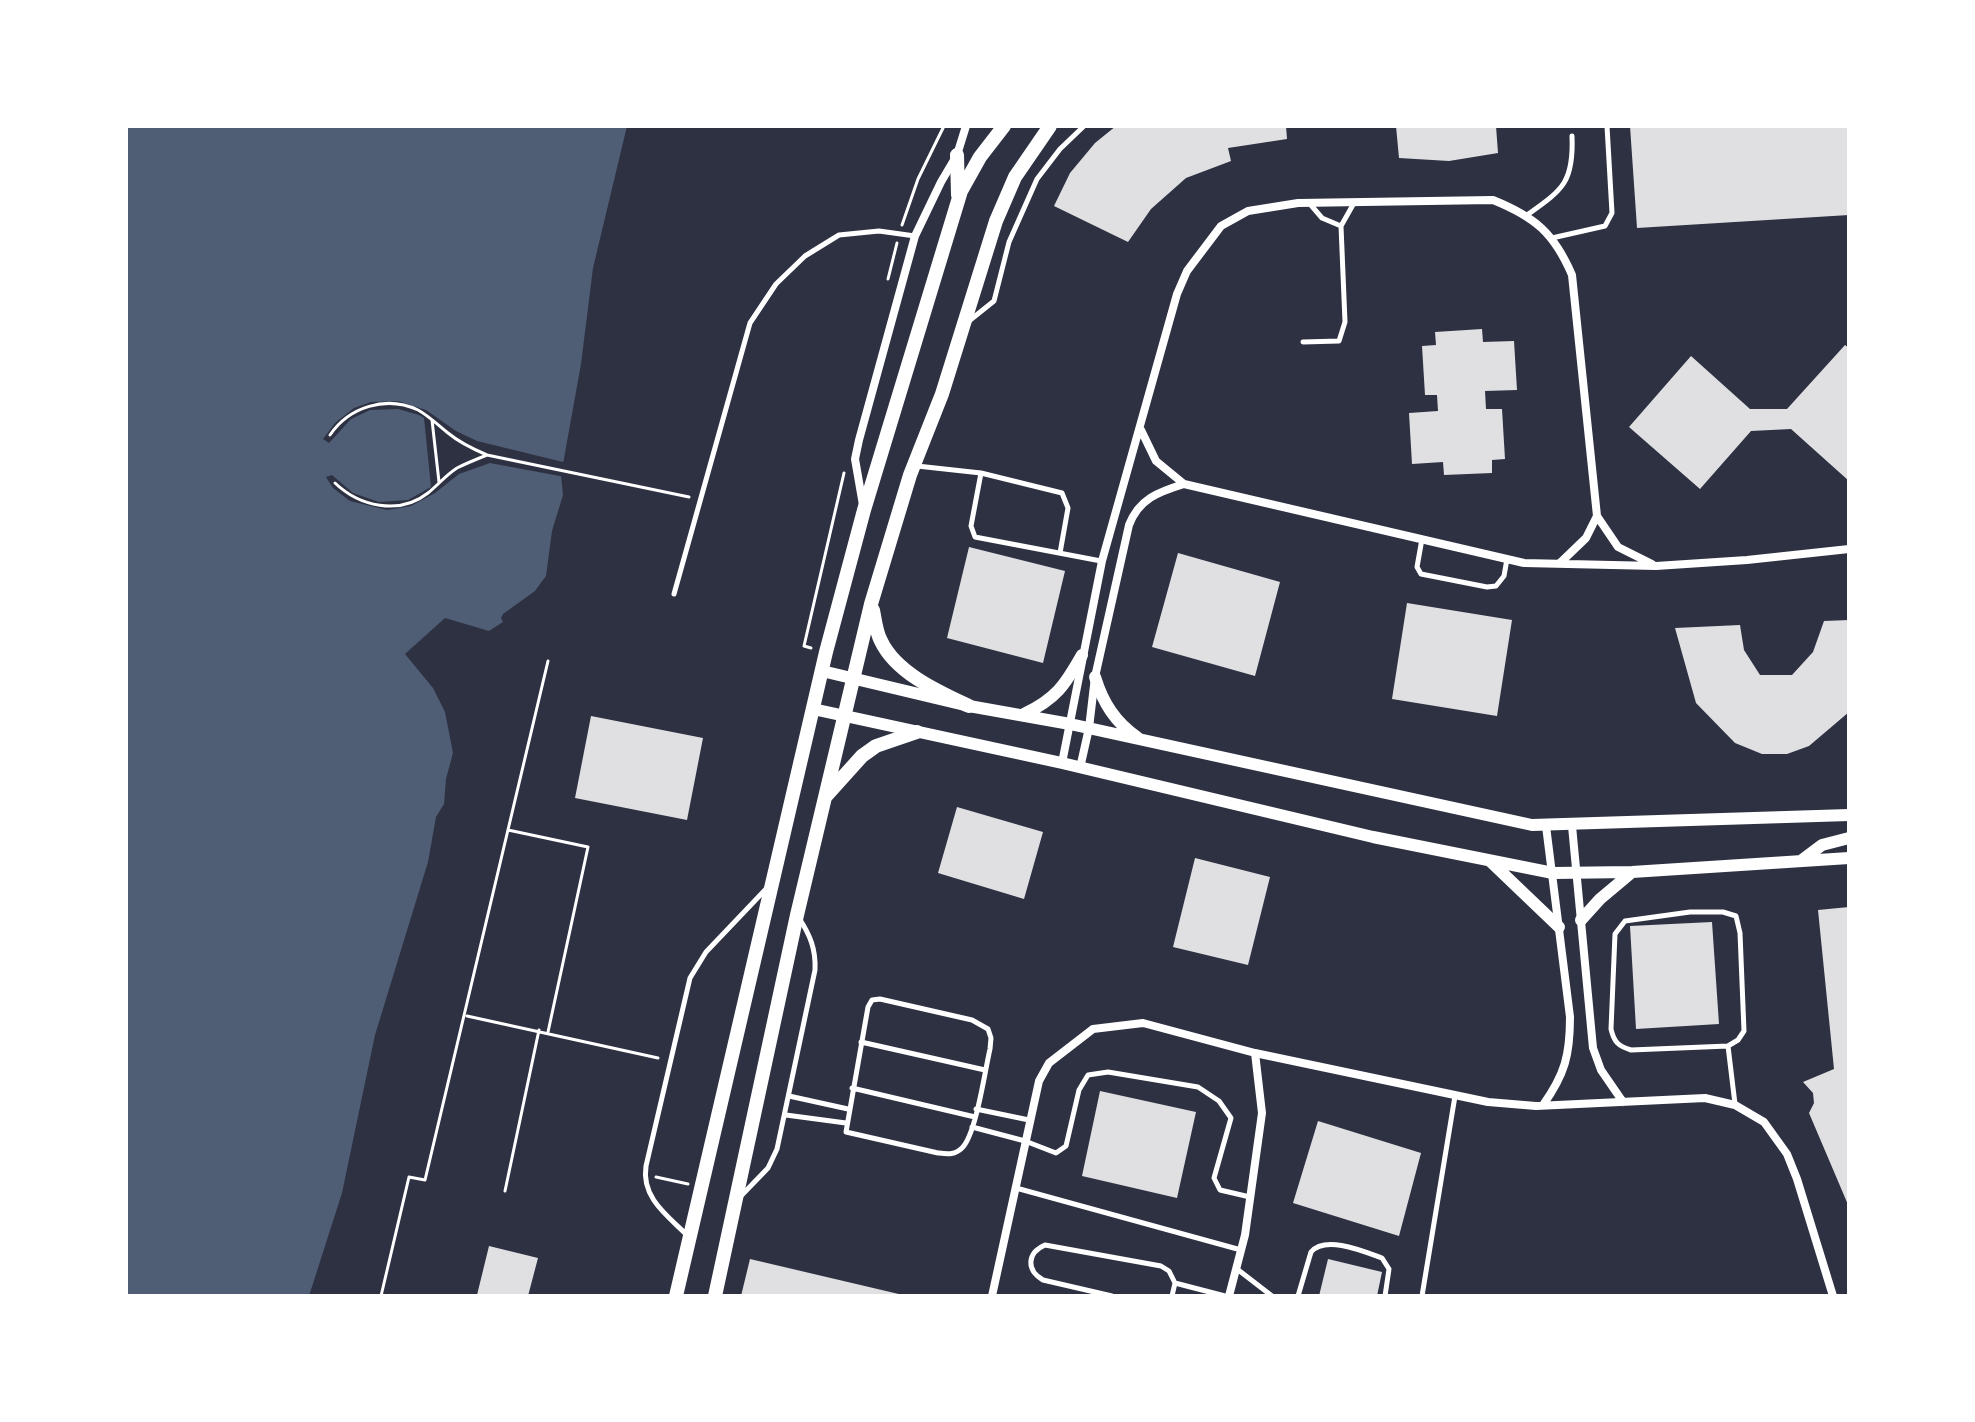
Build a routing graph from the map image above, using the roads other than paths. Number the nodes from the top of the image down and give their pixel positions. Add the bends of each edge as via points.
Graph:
1 (966, 126) edge
2 (1004, 126) edge
3 (1050, 126) edge
4 (1084, 126) edge
5 (1607, 126) edge
6 (1572, 136) dead end
7 (957, 155) junction
8 (958, 202) junction
9 (1354, 202) junction
10 (1309, 203) junction
11 (1527, 215) junction
12 (1341, 226) junction
13 (915, 236) junction
14 (1552, 238) junction
15 (962, 327) junction
16 (1303, 342) dead end
17 (1141, 429) junction
18 (914, 466) junction
19 (981, 473) junction
20 (1184, 484) junction
21 (864, 510) junction
22 (1597, 516) junction
23 (1422, 539) junction
24 (1849, 549) edge
25 (1060, 553) junction
26 (1507, 559) junction
27 (1102, 561) junction
28 (1560, 563) junction
29 (1656, 566) junction
30 (674, 594) dead end
31 (871, 604) junction
32 (1082, 655) junction
33 (822, 671) junction
34 (1095, 677) junction
35 (853, 678) junction
36 (969, 706) junction
37 (813, 709) junction
38 (844, 714) junction
39 (1024, 714) junction
40 (1070, 724) junction
41 (1089, 728) junction
42 (917, 732) junction
43 (1144, 741) junction
44 (1062, 763) junction
45 (1080, 768) junction
46 (826, 796) junction
47 (1849, 815) edge
48 (1546, 826) junction
49 (1572, 826) junction
50 (1849, 838) edge
51 (1849, 858) edge
52 (1802, 860) junction
53 (1490, 861) junction
54 (1632, 872) junction
55 (1553, 873) junction
56 (1576, 873) junction
57 (773, 882) junction
58 (797, 915) junction
59 (1581, 920) junction
60 (1559, 927) junction
61 (861, 1042) junction
62 (1728, 1046) junction
63 (1255, 1053) junction
64 (985, 1070) junction
65 (852, 1088) junction
66 (789, 1096) junction
67 (1455, 1096) junction
68 (1623, 1102) junction
69 (1543, 1105) junction
70 (1735, 1105) junction
71 (848, 1109) junction
72 (976, 1109) junction
73 (786, 1115) junction
74 (975, 1117) junction
75 (1029, 1120) junction
76 (846, 1123) junction
77 (972, 1127) junction
78 (1025, 1141) junction
79 (1015, 1188) junction
80 (1250, 1198) junction
81 (733, 1204) junction
82 (690, 1237) junction
83 (1241, 1251) junction
84 (1237, 1269) junction
85 (1175, 1283) junction
86 (676, 1296) edge
87 (715, 1296) edge
88 (992, 1296) edge
89 (1112, 1296) edge
90 (1172, 1296) edge
91 (1227, 1296) edge
92 (1272, 1296) edge
93 (1298, 1296) edge
94 (1385, 1296) edge
95 (1422, 1296) edge
96 (1833, 1296) edge

1 - 7 street
2 - 8 main road via 980,157
3 - 15 main road via 1005,199
4 - 15 lane via 1037,179 1009,242 994,301
5 - 14 lane via 1612,213 1605,226
6 - 11 lane via 1571,173 1564,186
7 - 8 main road
7 - 13 street
8 - 21 main road
9 - 10 street
9 - 11 street via 1493,200
9 - 12 lane
10 - 12 lane via 1322,218
10 - 17 street via 1248,211 1221,226 1206,244 1177,294
11 - 14 street
12 - 16 lane via 1345,322 1339,341
13 - 21 street via 855,459
13 - 30 lane via 879,231 839,235 805,256 776,284 750,323
14 - 22 street via 1572,275
15 - 18 main road
17 - 20 street via 1156,461
17 - 27 street
18 - 19 lane
18 - 31 main road
19 - 25 lane via 1062,493 1068,508
19 - 25 lane via 972,534
20 - 23 street
20 - 34 street via 1146,499 1133,515
21 - 33 main road
22 - 28 street via 1586,538
22 - 29 street via 1618,547
23 - 26 street
23 - 26 lane via 1417,567 1421,574 1496,586
24 - 29 street
25 - 27 lane
26 - 28 street
27 - 32 street
28 - 29 street
31 - 35 main road
31 - 36 main road via 880,641 890,654
32 - 39 street via 1057,694
32 - 40 street
33 - 35 street
33 - 37 main road
34 - 41 street
34 - 43 street via 1112,715
35 - 36 street
35 - 38 main road
36 - 39 street
37 - 38 street
37 - 57 main road
38 - 42 street
38 - 46 main road
39 - 40 street
40 - 41 street
40 - 44 street
41 - 43 street
41 - 45 street
42 - 44 street
42 - 46 main road via 876,746
43 - 48 street
44 - 45 street
45 - 53 street
46 - 58 main road
47 - 49 street
48 - 49 street
48 - 55 street
49 - 56 street
50 - 52 street via 1822,845
51 - 52 street
52 - 54 street
53 - 55 street
53 - 60 street
54 - 56 street
54 - 59 street
55 - 56 street
55 - 60 street
56 - 59 street
57 - 82 main road
57 - 82 lane via 694,968 670,1060 644,1175 652,1199
58 - 66 lane via 816,953
58 - 81 main road
59 - 68 street via 1593,1048
60 - 69 street via 1570,1046 1564,1070
61 - 64 lane
61 - 64 lane via 868,1007 880,999 972,1020 988,1029
61 - 65 lane
62 - 62 lane via 1620,1047 1611,1029 1619,926 1690,912 1736,916 1744,1031
62 - 70 lane
63 - 67 street
63 - 75 street via 1143,1023 1093,1029 1049,1063
63 - 80 street via 1262,1113
64 - 72 lane
65 - 71 lane
65 - 74 lane
66 - 71 lane
66 - 73 lane
67 - 69 street
67 - 95 lane
68 - 69 street
68 - 70 street via 1705,1098
70 - 96 street via 1764,1122 1787,1154
71 - 76 lane
72 - 74 lane
72 - 75 lane
73 - 76 lane
73 - 81 lane via 768,1168
74 - 77 lane
75 - 78 street
76 - 77 lane via 849,1135 951,1154 965,1145
77 - 78 lane
78 - 79 street
78 - 80 lane via 1056,1153 1066,1146 1079,1090 1088,1075 1108,1072 1198,1087 1219,1101 1231,1118 1214,1178 1220,1190
79 - 83 lane
79 - 88 street
80 - 83 street
81 - 87 main road
82 - 86 main road
83 - 84 street
84 - 91 street
84 - 92 lane
85 - 89 lane via 1161,1266 1045,1245 1031,1257 1030,1267 1043,1280
85 - 90 lane
85 - 91 lane
93 - 94 lane via 1311,1252 1327,1243 1382,1258 1389,1269

